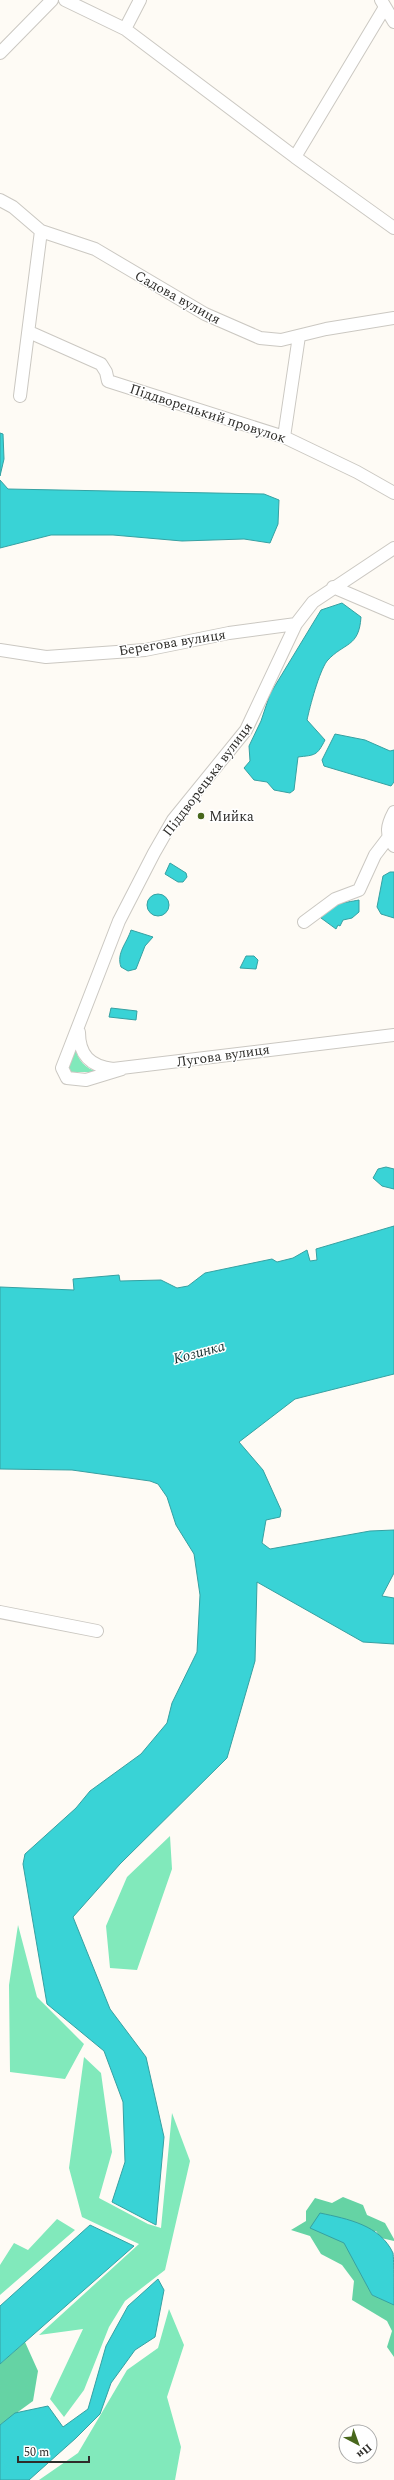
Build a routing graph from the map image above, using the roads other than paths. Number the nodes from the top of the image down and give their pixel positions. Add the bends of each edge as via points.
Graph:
1 (52, 0) edge
2 (66, 0) edge
3 (140, 0) edge
4 (383, 4) edge
5 (394, 22) edge
6 (125, 29) junction
7 (0, 53) edge
8 (295, 157) junction
9 (0, 200) edge
10 (394, 228) edge
11 (41, 231) junction
12 (394, 318) edge
13 (29, 332) junction
14 (299, 336) junction
15 (20, 396) dead end
16 (284, 437) junction
17 (394, 493) edge
18 (394, 548) edge
19 (333, 587) junction
20 (394, 613) edge
21 (296, 624) junction
22 (0, 650) edge
23 (394, 812) edge
24 (391, 842) edge
25 (304, 922) dead end
26 (78, 1028) junction
27 (394, 1035) edge
28 (122, 1068) junction
29 (0, 1612) edge
30 (97, 1631) dead end

1 - 7 street
2 - 6 street
3 - 6 street
4 - 5 street
4 - 8 street
6 - 8 street
8 - 10 street
9 - 11 street, Садова вулиця via 13,206
11 - 13 street
11 - 14 street, Садова вулиця via 95,249 205,314 260,338 281,340
12 - 14 street, Садова вулиця via 326,328
13 - 15 street
13 - 16 street, Піддворецький провулок via 101,364 108,381
14 - 16 street
16 - 17 street, Піддворецький провулок
18 - 19 street, Піддворецька вулиця
19 - 20 street
19 - 21 street, Піддворецька вулиця via 313,602
21 - 22 street, Берегова вулиця via 229,633 145,650 46,657
21 - 26 street, Піддворецька вулиця via 246,730 173,820 154,853 119,921
23 - 24 street via 388,824
24 - 25 street via 375,855 359,890 335,899
26 - 28 street, Лугова вулиця via 80,1046 88,1060 106,1068
26 - 28 street, Піддворецька вулиця via 63,1064 65,1077 86,1080
27 - 28 street, Лугова вулиця
29 - 30 street

